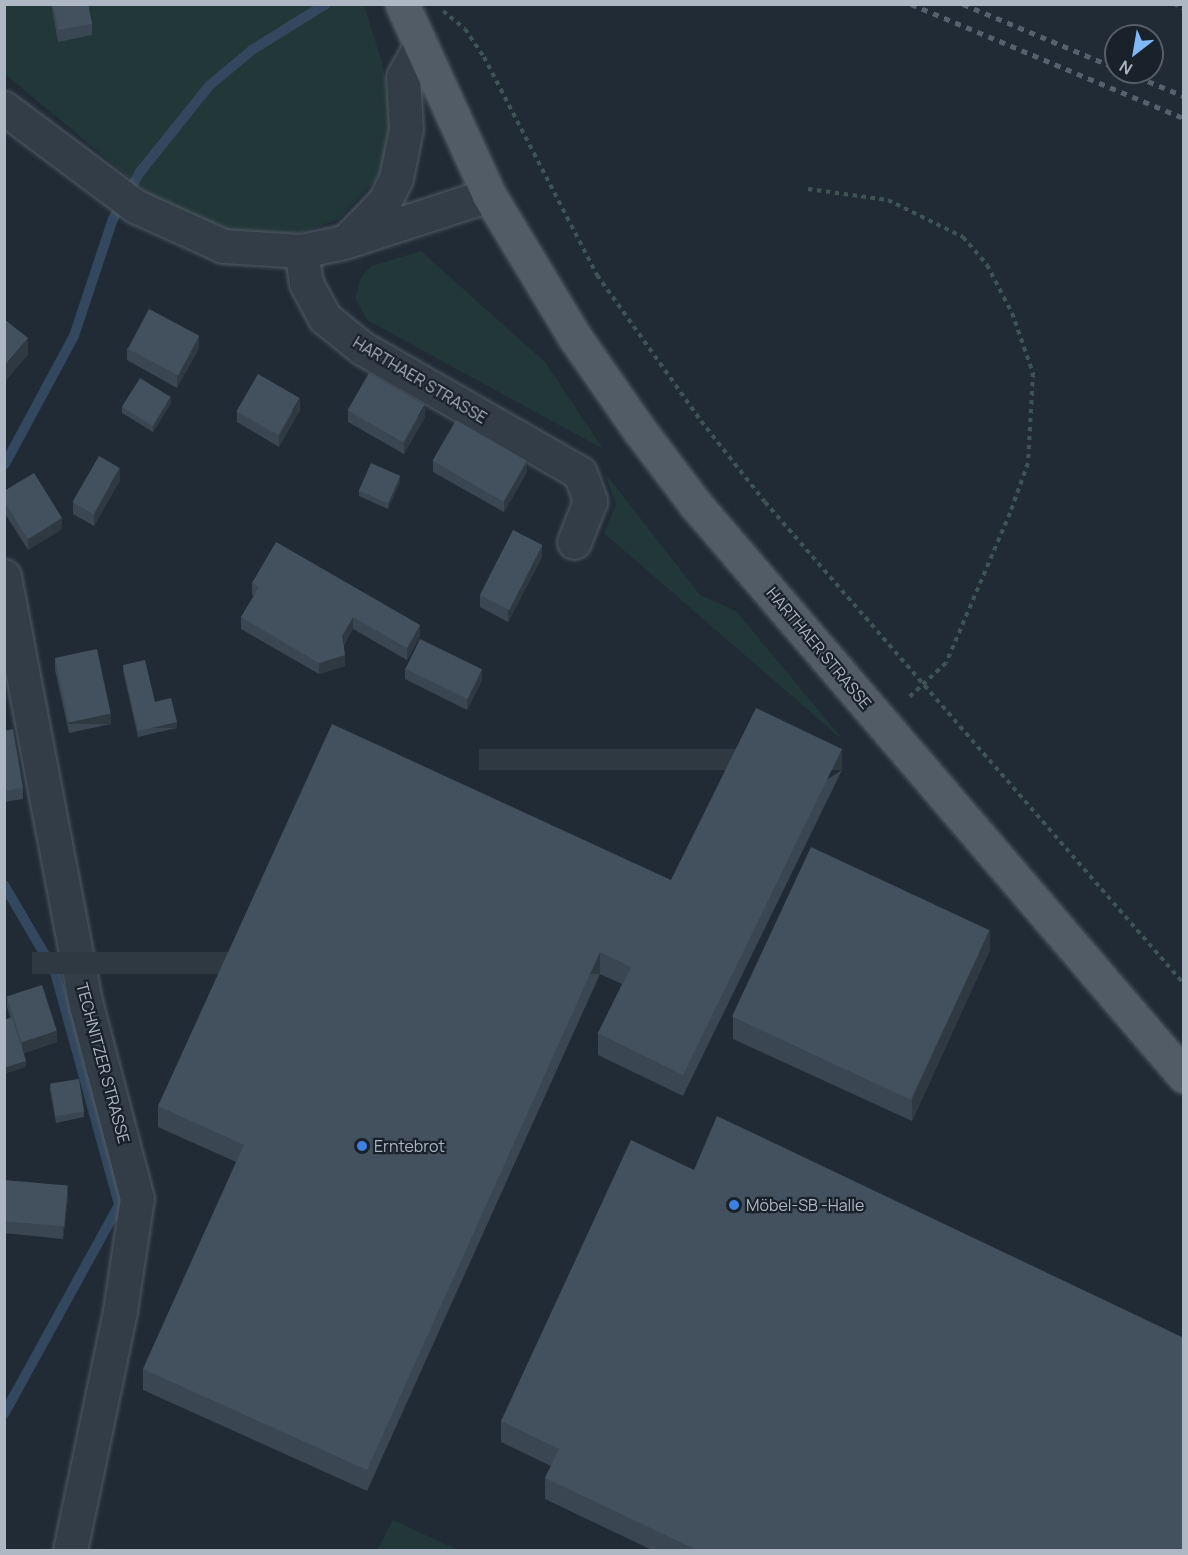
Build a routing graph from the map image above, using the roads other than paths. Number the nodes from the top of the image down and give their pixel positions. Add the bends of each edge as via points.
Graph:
1 (418, 6) edge
2 (421, 45) junction
3 (4, 108) edge
4 (489, 195) junction
5 (344, 243) junction
6 (301, 250) junction
7 (574, 542) dead end
8 (4, 576) edge
9 (1184, 1076) edge
10 (70, 1551) edge

1 - 2 main road, HARTHAER STRASSE
2 - 4 main road, HARTHAER STRASSE
2 - 5 street via 402,77 406,129 396,178 384,202
3 - 6 street via 124,199 223,246
4 - 5 street
4 - 9 main road, HARTHAER STRASSE via 576,339 696,505
5 - 6 street
6 - 7 street, HARTHAER STRASSE via 306,283 325,318 362,348 580,473 590,501
8 - 10 street, TECHNITZER STRASSE via 84,994 137,1198 120,1311

